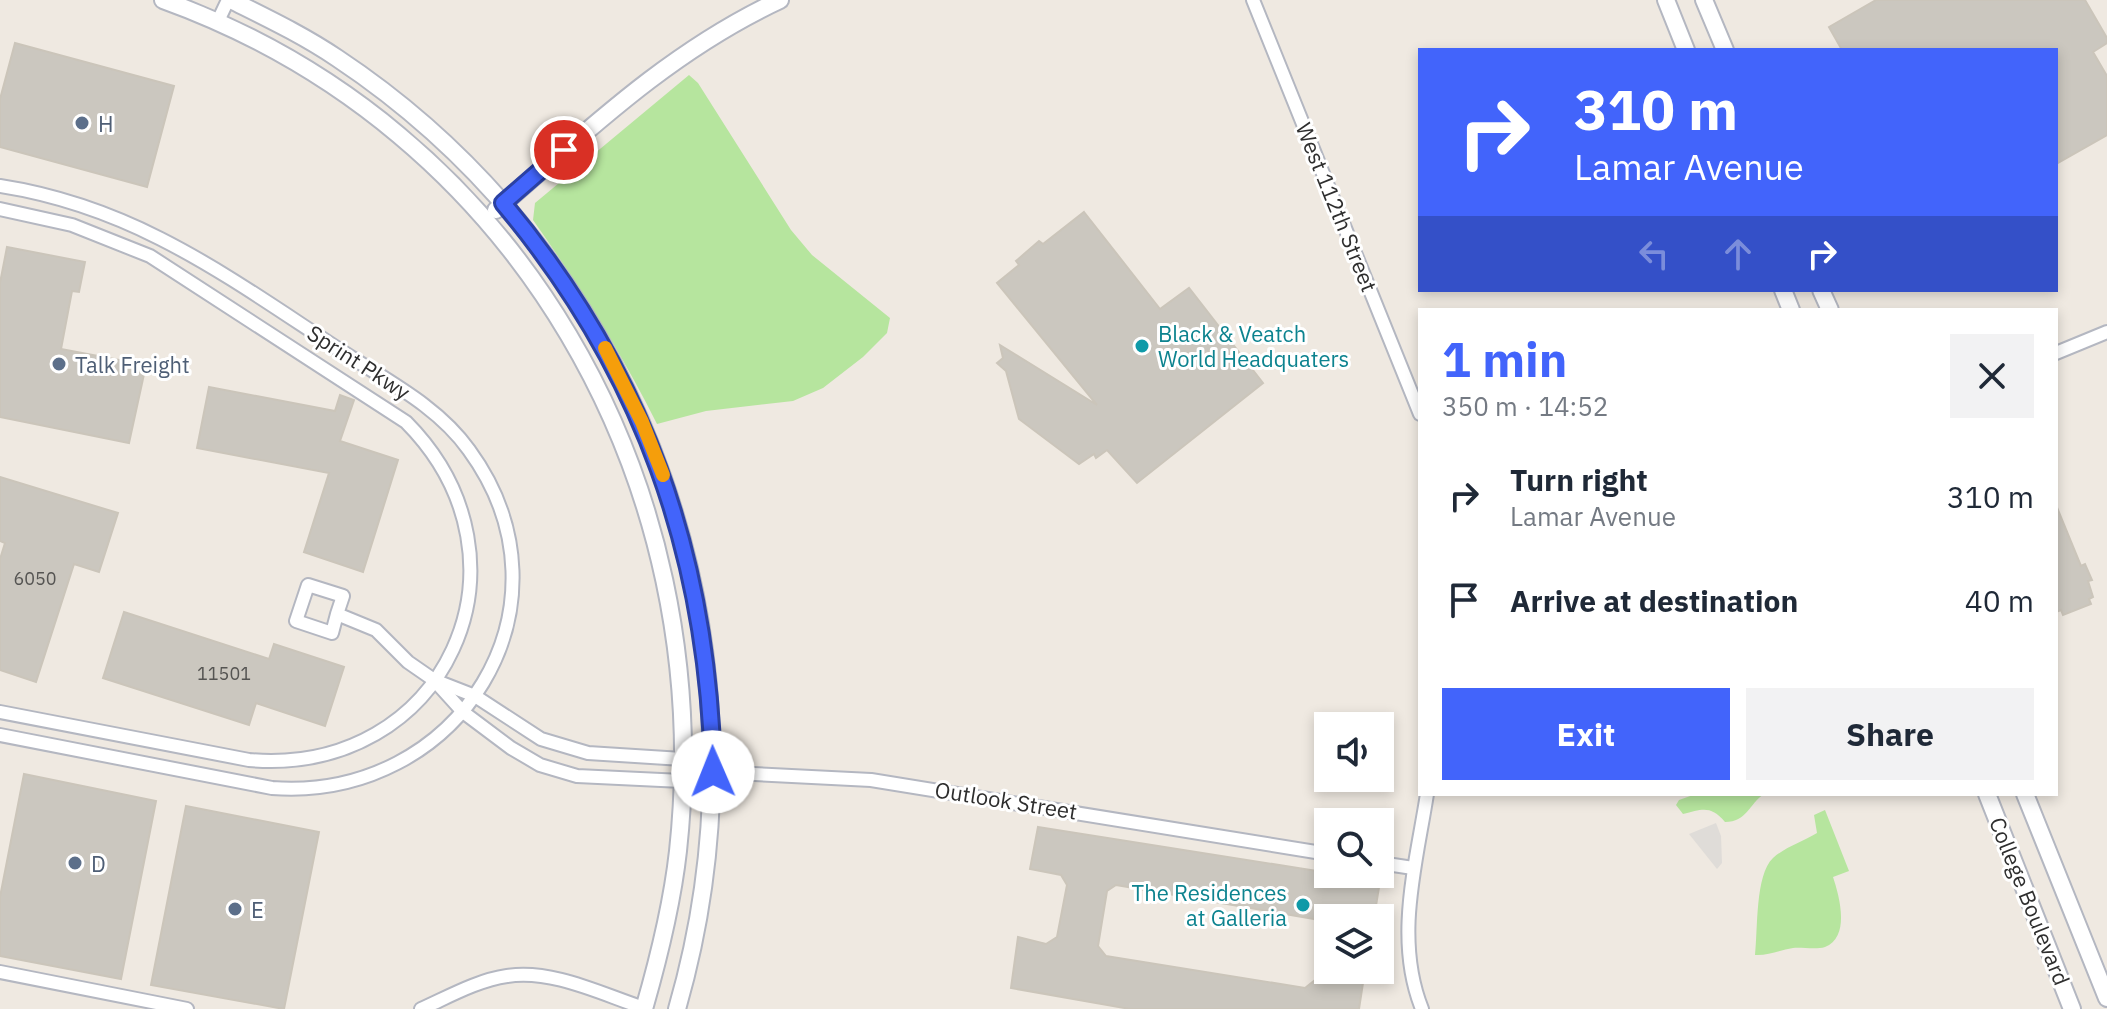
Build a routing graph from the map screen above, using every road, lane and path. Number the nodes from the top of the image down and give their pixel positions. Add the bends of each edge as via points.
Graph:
1 (163, 0) edge
2 (229, 0) edge
3 (780, 0) edge
4 (1253, 0) edge
5 (1666, 0) edge
6 (1704, 0) edge
7 (218, 21) junction
8 (1685, 48) edge
9 (1724, 48) edge
10 (0, 186) edge
11 (503, 203) junction
12 (0, 209) edge
13 (485, 219) junction
14 (2107, 332) edge
15 (2058, 352) edge
16 (1418, 409) edge
17 (337, 614) junction
18 (434, 680) junction
19 (475, 696) junction
20 (0, 712) edge
21 (463, 712) junction
22 (0, 735) edge
23 (682, 759) junction
24 (713, 772) junction
25 (682, 781) junction
26 (1427, 796) edge
27 (1988, 796) edge
28 (2026, 796) edge
29 (1314, 852) edge
30 (1394, 865) edge
31 (1413, 868) junction
32 (0, 972) edge
33 (2107, 998) edge
34 (644, 1008) edge
35 (187, 1009) edge
36 (421, 1009) edge
37 (677, 1009) edge
38 (1422, 1009) edge
39 (2072, 1009) edge

1 - 7 street
2 - 7 street
2 - 11 street via 304,38 370,81 442,141
3 - 11 street via 669,63
4 - 16 street, West 112th Street
5 - 8 street
6 - 9 street
7 - 13 street via 295,61 358,103
10 - 19 street, Sprint Pkwy via 83,205 161,237 408,394 458,436 496,499 511,571 501,642
11 - 13 street
11 - 24 street via 590,323 630,396 663,474 701,623
12 - 18 street, Sprint Pkwy via 72,225 150,256 390,410 420,436 454,488 471,550 462,627
13 - 23 street via 575,344 631,460 655,534 669,603
14 - 15 street
17 - 17 street via 332,633 296,621 308,585 343,596
17 - 18 street via 376,630
18 - 19 street
18 - 20 street, Sprint Pkwy via 415,704 376,734 340,751 288,761 249,760
18 - 21 street
19 - 21 street, Sprint Pkwy
19 - 23 street via 521,728 562,746 600,755
21 - 22 street, Sprint Pkwy via 438,737 392,768 313,789 272,788
21 - 25 street via 511,748 558,772 597,779
23 - 24 street
23 - 25 street
24 - 25 street, Outlook Street
24 - 29 street, Outlook Street via 894,783
24 - 37 street via 699,928
25 - 34 street via 670,905
26 - 31 street
27 - 39 street, College Boulevard
28 - 33 street, College Boulevard
30 - 31 street
31 - 38 street via 1408,951
32 - 35 street
34 - 36 street via 528,974 485,981

